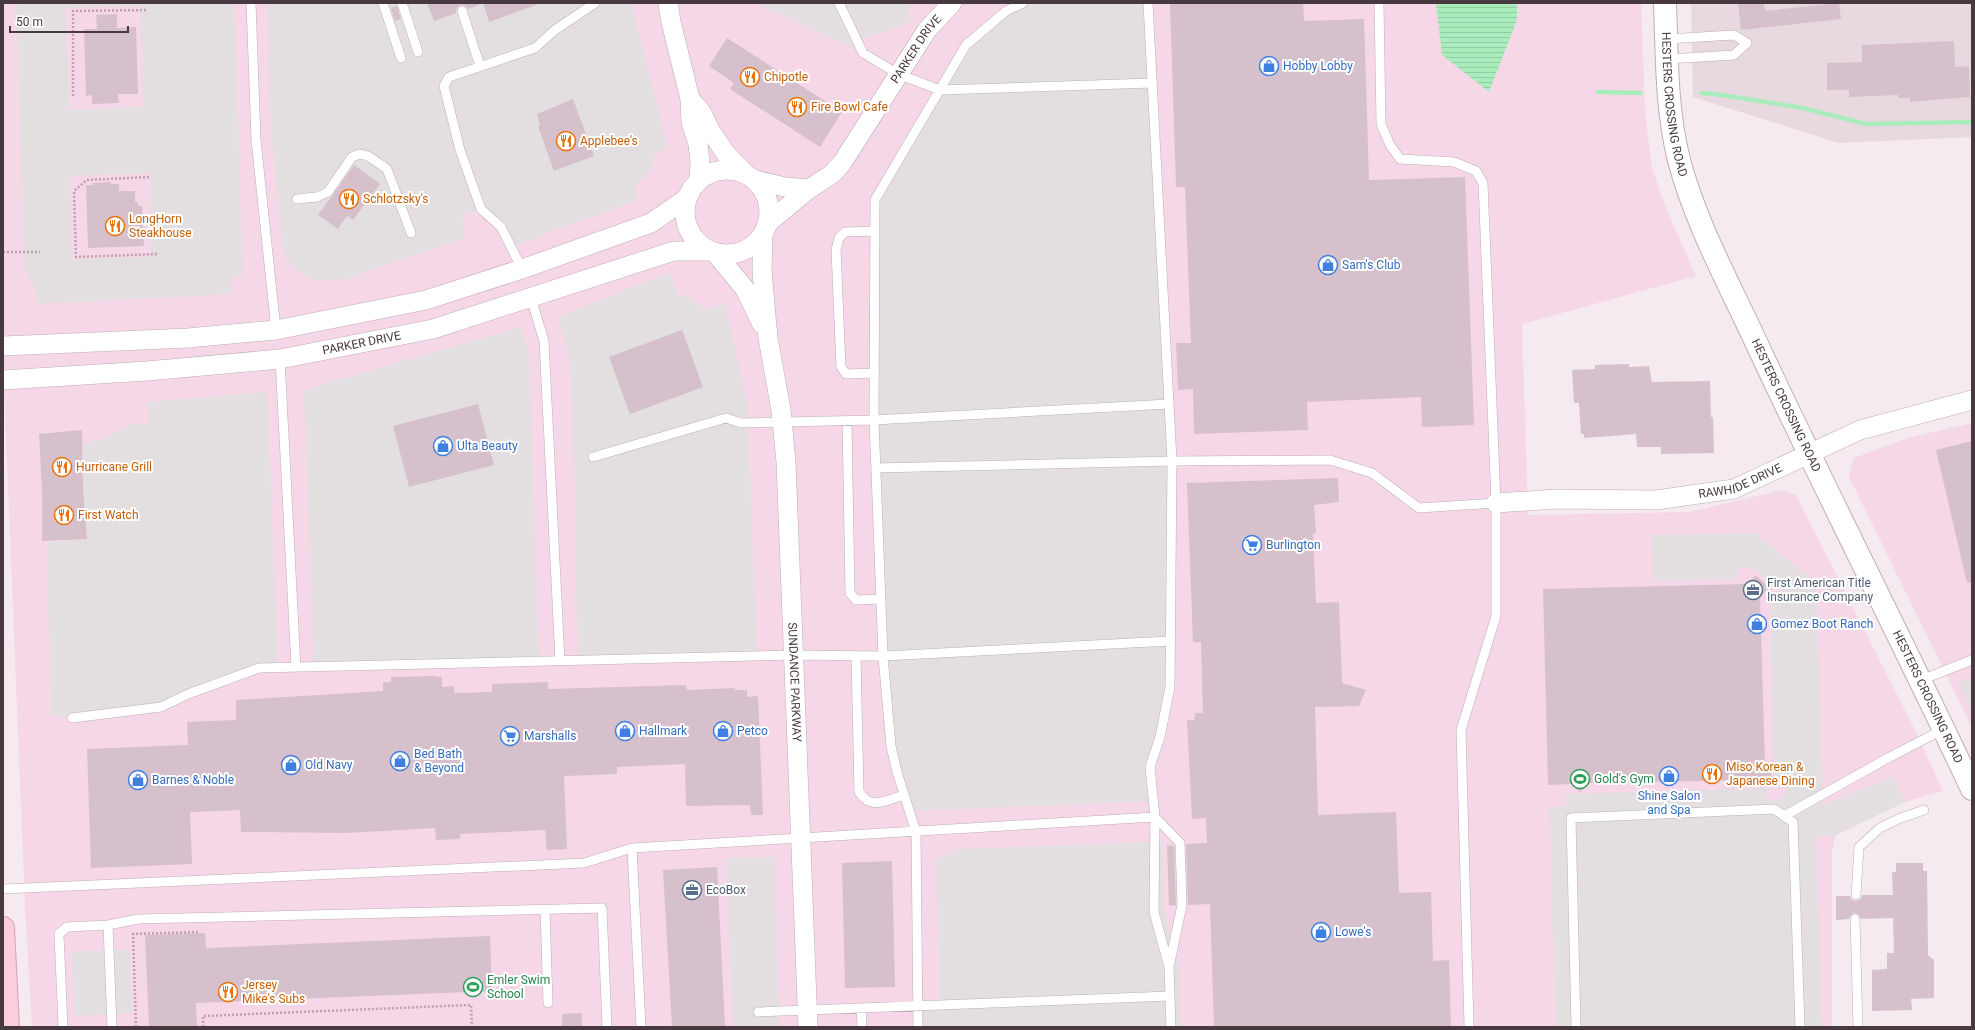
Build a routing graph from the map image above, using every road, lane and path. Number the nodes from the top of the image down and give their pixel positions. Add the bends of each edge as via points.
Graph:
1 (251, 3) edge
2 (383, 3) edge
3 (402, 3) edge
4 (668, 3) edge
5 (839, 3) edge
6 (952, 3) edge
7 (1023, 3) edge
8 (1148, 3) edge
9 (1379, 3) edge
10 (1665, 3) edge
11 (590, 5) edge
12 (148, 10) dead end
13 (462, 11) dead end
14 (1667, 49) junction
15 (418, 52) dead end
16 (401, 58) dead end
17 (480, 66) junction
18 (898, 74) junction
19 (1152, 83) junction
20 (940, 90) junction
21 (73, 96) dead end
22 (690, 99) junction
23 (149, 177) dead end
24 (750, 177) junction
25 (699, 180) junction
26 (809, 189) junction
27 (687, 198) junction
28 (297, 199) dead end
29 (766, 229) junction
30 (875, 231) junction
31 (411, 233) dead end
32 (3, 252) edge
33 (40, 252) dead end
34 (712, 252) junction
35 (159, 254) dead end
36 (522, 269) junction
37 (531, 298) junction
38 (276, 330) junction
39 (768, 338) junction
40 (3, 346) edge
41 (280, 360) junction
42 (875, 373) junction
43 (3, 380) edge
44 (1972, 400) edge
45 (1169, 404) junction
46 (874, 420) junction
47 (847, 421) junction
48 (782, 422) junction
49 (1808, 454) junction
50 (593, 457) dead end
51 (1172, 461) junction
52 (876, 468) junction
53 (1496, 503) junction
54 (881, 599) junction
55 (1170, 641) junction
56 (793, 655) junction
57 (856, 656) junction
58 (883, 656) junction
59 (1972, 660) edge
60 (560, 661) junction
61 (296, 668) junction
62 (1921, 680) junction
63 (72, 718) dead end
64 (1944, 729) junction
65 (1972, 789) edge
66 (904, 795) junction
67 (1924, 810) dead end
68 (1784, 816) junction
69 (1155, 817) junction
70 (916, 832) junction
71 (801, 839) junction
72 (632, 848) junction
73 (3, 889) edge
74 (1856, 896) dead end
75 (545, 910) junction
76 (1855, 919) dead end
77 (108, 925) junction
78 (3, 928) edge
79 (199, 932) dead end
80 (1169, 967) junction
81 (1170, 996) junction
82 (548, 1003) dead end
83 (917, 1006) junction
84 (861, 1008) junction
85 (758, 1012) dead end
86 (808, 1018) edge
87 (8, 1027) edge
88 (63, 1027) edge
89 (112, 1027) edge
90 (136, 1027) edge
91 (203, 1027) edge
92 (472, 1027) edge
93 (607, 1027) edge
94 (641, 1027) edge
95 (862, 1027) edge
96 (918, 1027) edge
97 (1171, 1027) edge
98 (1469, 1027) edge
99 (1576, 1027) edge
100 (1800, 1027) edge
101 (1858, 1027) edge

1 - 38 lane via 256,140
2 - 16 lane
3 - 15 lane
4 - 22 street via 670,22
5 - 18 lane via 863,52
6 - 18 street, PARKER DRIVE via 927,30
7 - 20 lane via 1006,11 966,44
8 - 19 lane
9 - 53 lane via 1381,124 1390,145 1400,159 1454,162 1476,171 1483,183
10 - 14 street, HESTERS CROSSING ROAD
11 - 17 lane via 535,48
12 - 21 path via 73,11
13 - 17 lane
14 - 14 lane via 1734,55 1747,43 1734,35
14 - 49 street, HESTERS CROSSING ROAD via 1671,116 1679,160 1694,209
17 - 36 lane via 449,77 444,86 460,150 481,209 501,227
18 - 20 lane
18 - 26 street, PARKER DRIVE via 842,163 832,174
19 - 20 lane
19 - 45 lane
20 - 30 lane via 875,200
22 - 24 street via 702,113 726,154
22 - 25 street via 691,122 698,144
23 - 35 path via 87,180 74,191 76,257
24 - 25 street via 733,170 721,170
24 - 26 street via 785,187
24 - 29 street via 765,192 770,206
25 - 27 street
26 - 29 street, PARKER DRIVE
27 - 34 street via 685,213 688,232
27 - 36 street via 651,223
28 - 31 lane via 317,197 328,192 352,158 360,154 368,156 387,169
29 - 34 street via 754,246 742,253 729,255
29 - 39 street, SUNDANCE PARKWAY via 762,271
30 - 42 lane
30 - 42 lane via 845,232 839,238 836,250 841,367 846,374
32 - 33 path
34 - 37 street, PARKER DRIVE via 674,251
34 - 39 street, SUNDANCE PARKWAY via 745,289
36 - 37 street
36 - 38 street via 426,300
37 - 41 street, PARKER DRIVE via 433,329
37 - 60 lane via 544,341
38 - 40 street via 188,338
38 - 41 street
39 - 48 street, SUNDANCE PARKWAY
41 - 43 street, PARKER DRIVE
41 - 61 lane
42 - 46 lane
44 - 49 street, RAWHIDE DRIVE via 1860,430
45 - 46 lane
45 - 51 lane
46 - 47 lane
46 - 52 lane
47 - 48 lane
47 - 54 lane via 850,593 856,600
48 - 50 lane via 741,423 726,418
48 - 56 street, SUNDANCE PARKWAY via 786,462
49 - 53 street, RAWHIDE DRIVE via 1734,489 1656,500 1558,499
49 - 62 street, HESTERS CROSSING ROAD
51 - 52 lane
51 - 53 lane via 1330,460 1372,473 1418,508
51 - 55 lane
52 - 54 lane
53 - 98 lane via 1496,616 1461,730
54 - 58 lane
55 - 58 lane
55 - 69 lane via 1170,687 1160,737 1150,767
56 - 57 lane
56 - 60 lane
56 - 71 street, SUNDANCE PARKWAY
57 - 58 lane
57 - 66 lane via 859,792 865,801 874,804
58 - 66 lane via 891,746
59 - 62 lane
60 - 61 lane
61 - 63 lane via 259,668 188,694 161,707
62 - 64 street, HESTERS CROSSING ROAD
64 - 65 street, HESTERS CROSSING ROAD
64 - 68 lane
66 - 70 lane
67 - 74 lane via 1880,828 1859,847
68 - 99 lane via 1774,809 1571,818
68 - 100 lane via 1793,822
69 - 70 lane
69 - 80 lane via 1154,912
69 - 80 lane via 1180,844 1182,905
70 - 71 lane
70 - 83 lane
71 - 72 lane
71 - 86 street, SUNDANCE PARKWAY
72 - 73 lane via 584,863
72 - 94 lane
75 - 77 lane via 138,919
75 - 82 lane
75 - 93 lane via 602,908
76 - 101 lane
77 - 88 lane via 67,927 59,934
77 - 89 lane
78 - 87 main road
79 - 90 path via 133,934
80 - 81 lane
81 - 83 lane
81 - 97 lane
83 - 84 lane
83 - 96 lane
84 - 86 lane
84 - 95 lane
85 - 86 lane
91 - 92 path via 203,1016 471,1005

